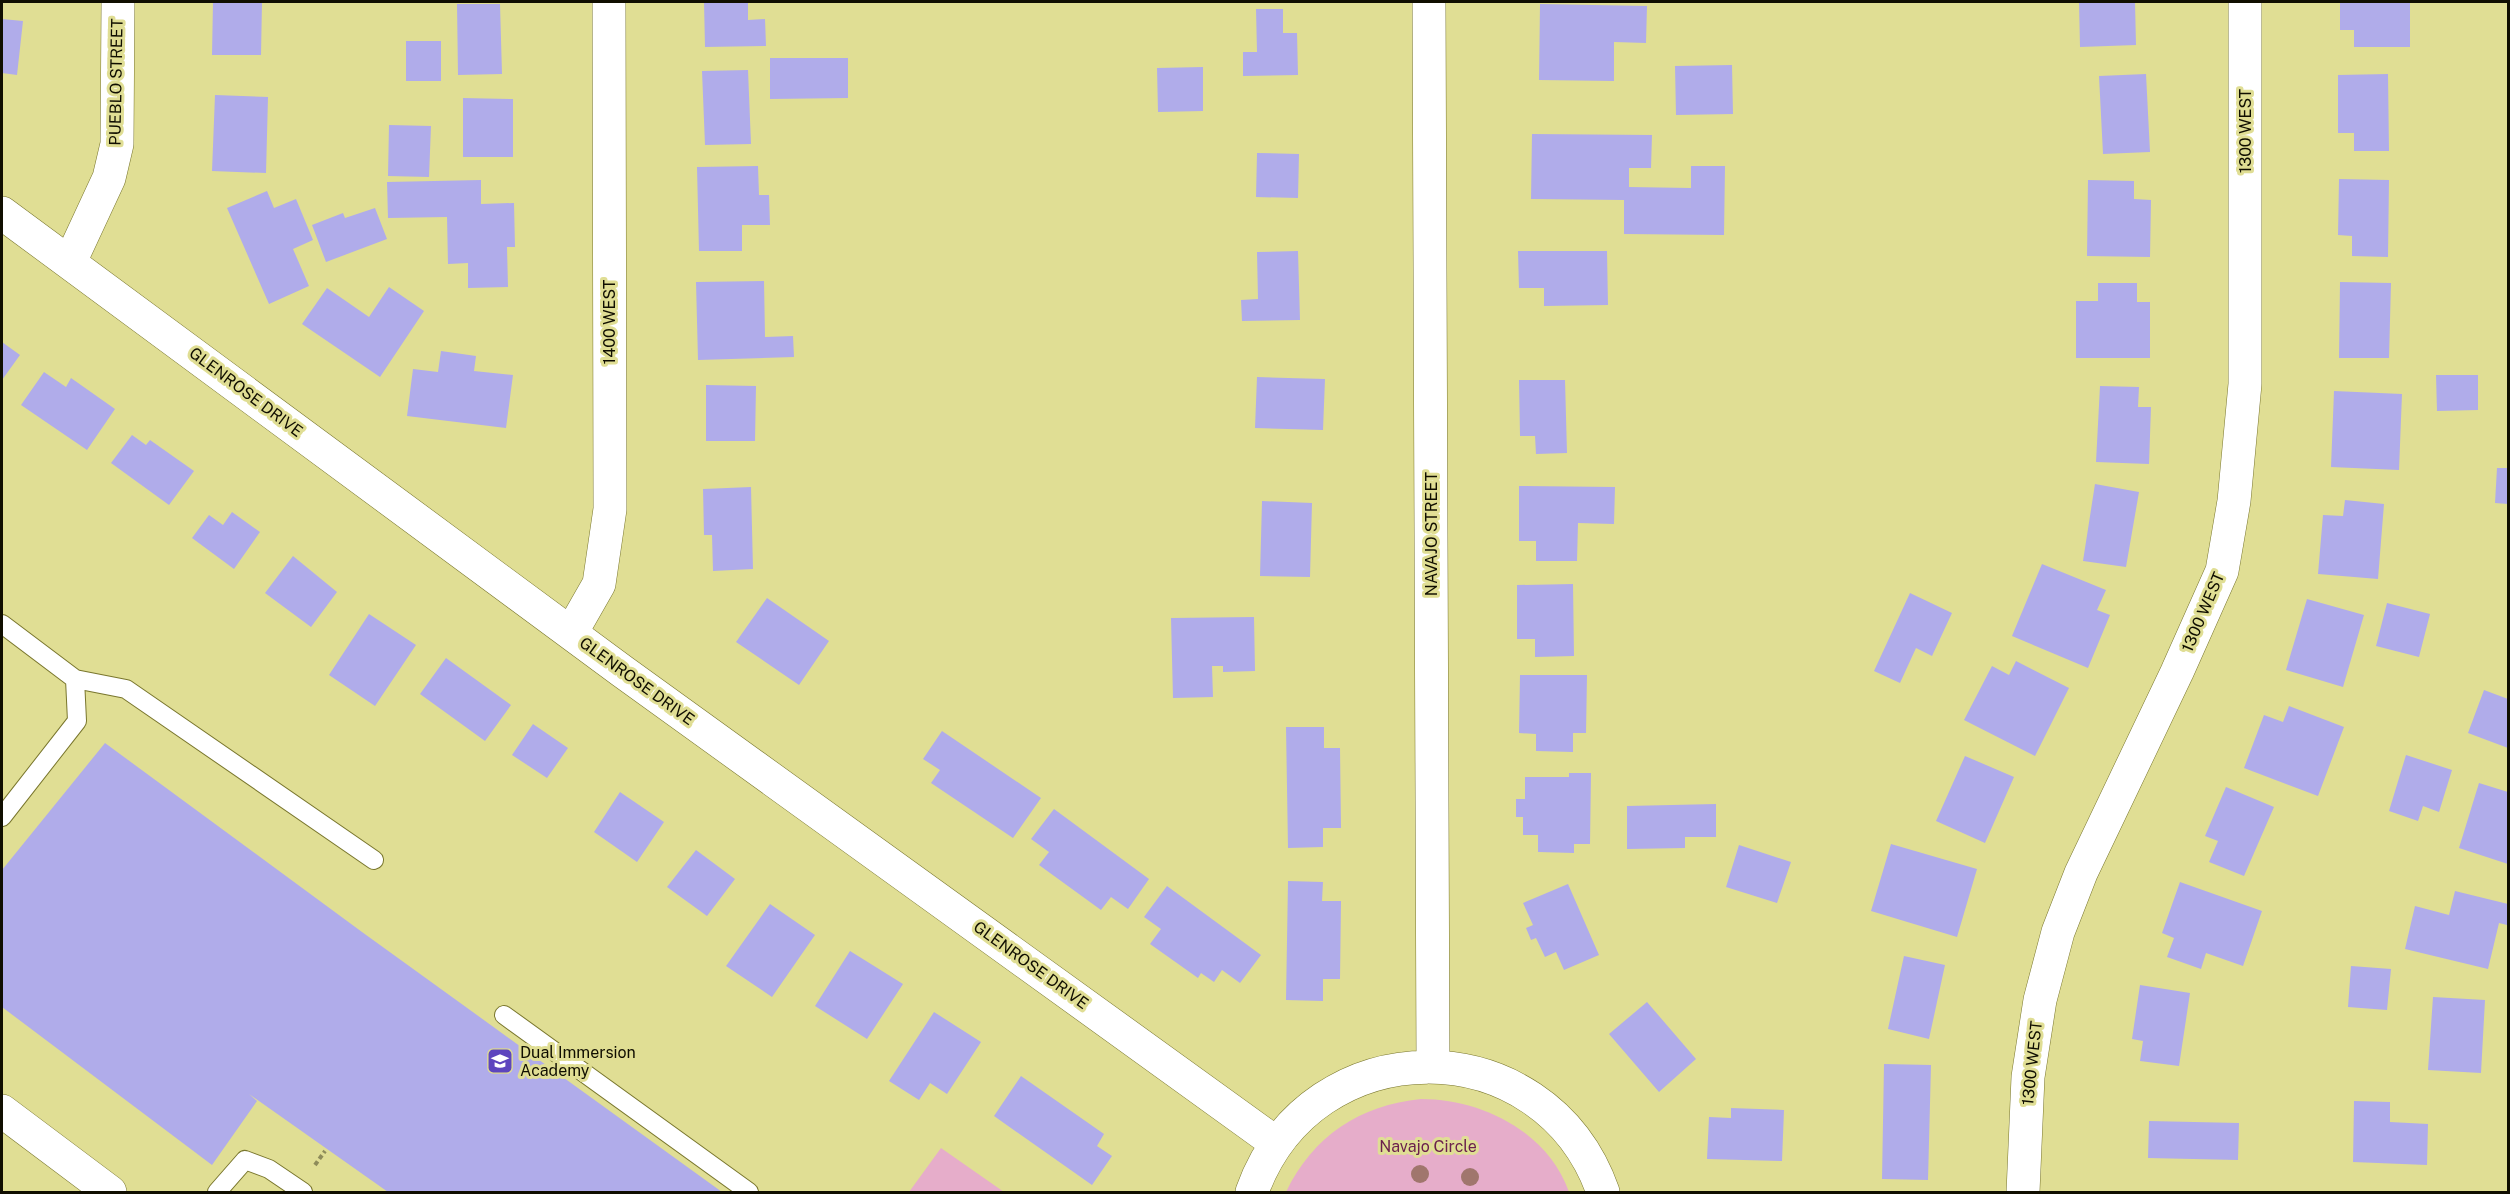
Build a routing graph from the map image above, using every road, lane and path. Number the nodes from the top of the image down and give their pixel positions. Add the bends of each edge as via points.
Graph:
1 (118, 2) edge
2 (609, 2) edge
3 (1429, 2) edge
4 (2245, 2) edge
5 (2, 213) edge
6 (70, 262) junction
7 (2, 624) edge
8 (571, 633) junction
9 (75, 679) junction
10 (2, 817) edge
11 (374, 860) dead end
12 (504, 1015) dead end
13 (1433, 1066) junction
14 (2, 1111) edge
15 (1276, 1143) junction
16 (110, 1192) edge
17 (217, 1192) edge
18 (303, 1192) edge
19 (749, 1192) edge
20 (1252, 1192) edge
21 (1603, 1192) edge
22 (2023, 1192) edge

1 - 6 street, PUEBLO STREET via 117,144 109,178
2 - 8 street, 1400 WEST via 610,509 599,585
3 - 13 street, NAVAJO STREET
4 - 22 street, 1300 WEST via 2246,384 2222,571 2081,873 2058,932 2040,1000 2028,1077
5 - 6 street, GLENROSE DRIVE
6 - 8 street, GLENROSE DRIVE
7 - 9 lane
8 - 15 street, GLENROSE DRIVE
9 - 10 lane via 77,721
9 - 11 lane via 126,689
12 - 19 lane
13 - 15 street via 1377,1073 1351,1083 1303,1114
13 - 21 street via 1474,1072 1529,1097 1574,1138 1591,1163
14 - 16 street
15 - 20 street
17 - 18 lane via 245,1160 269,1169

